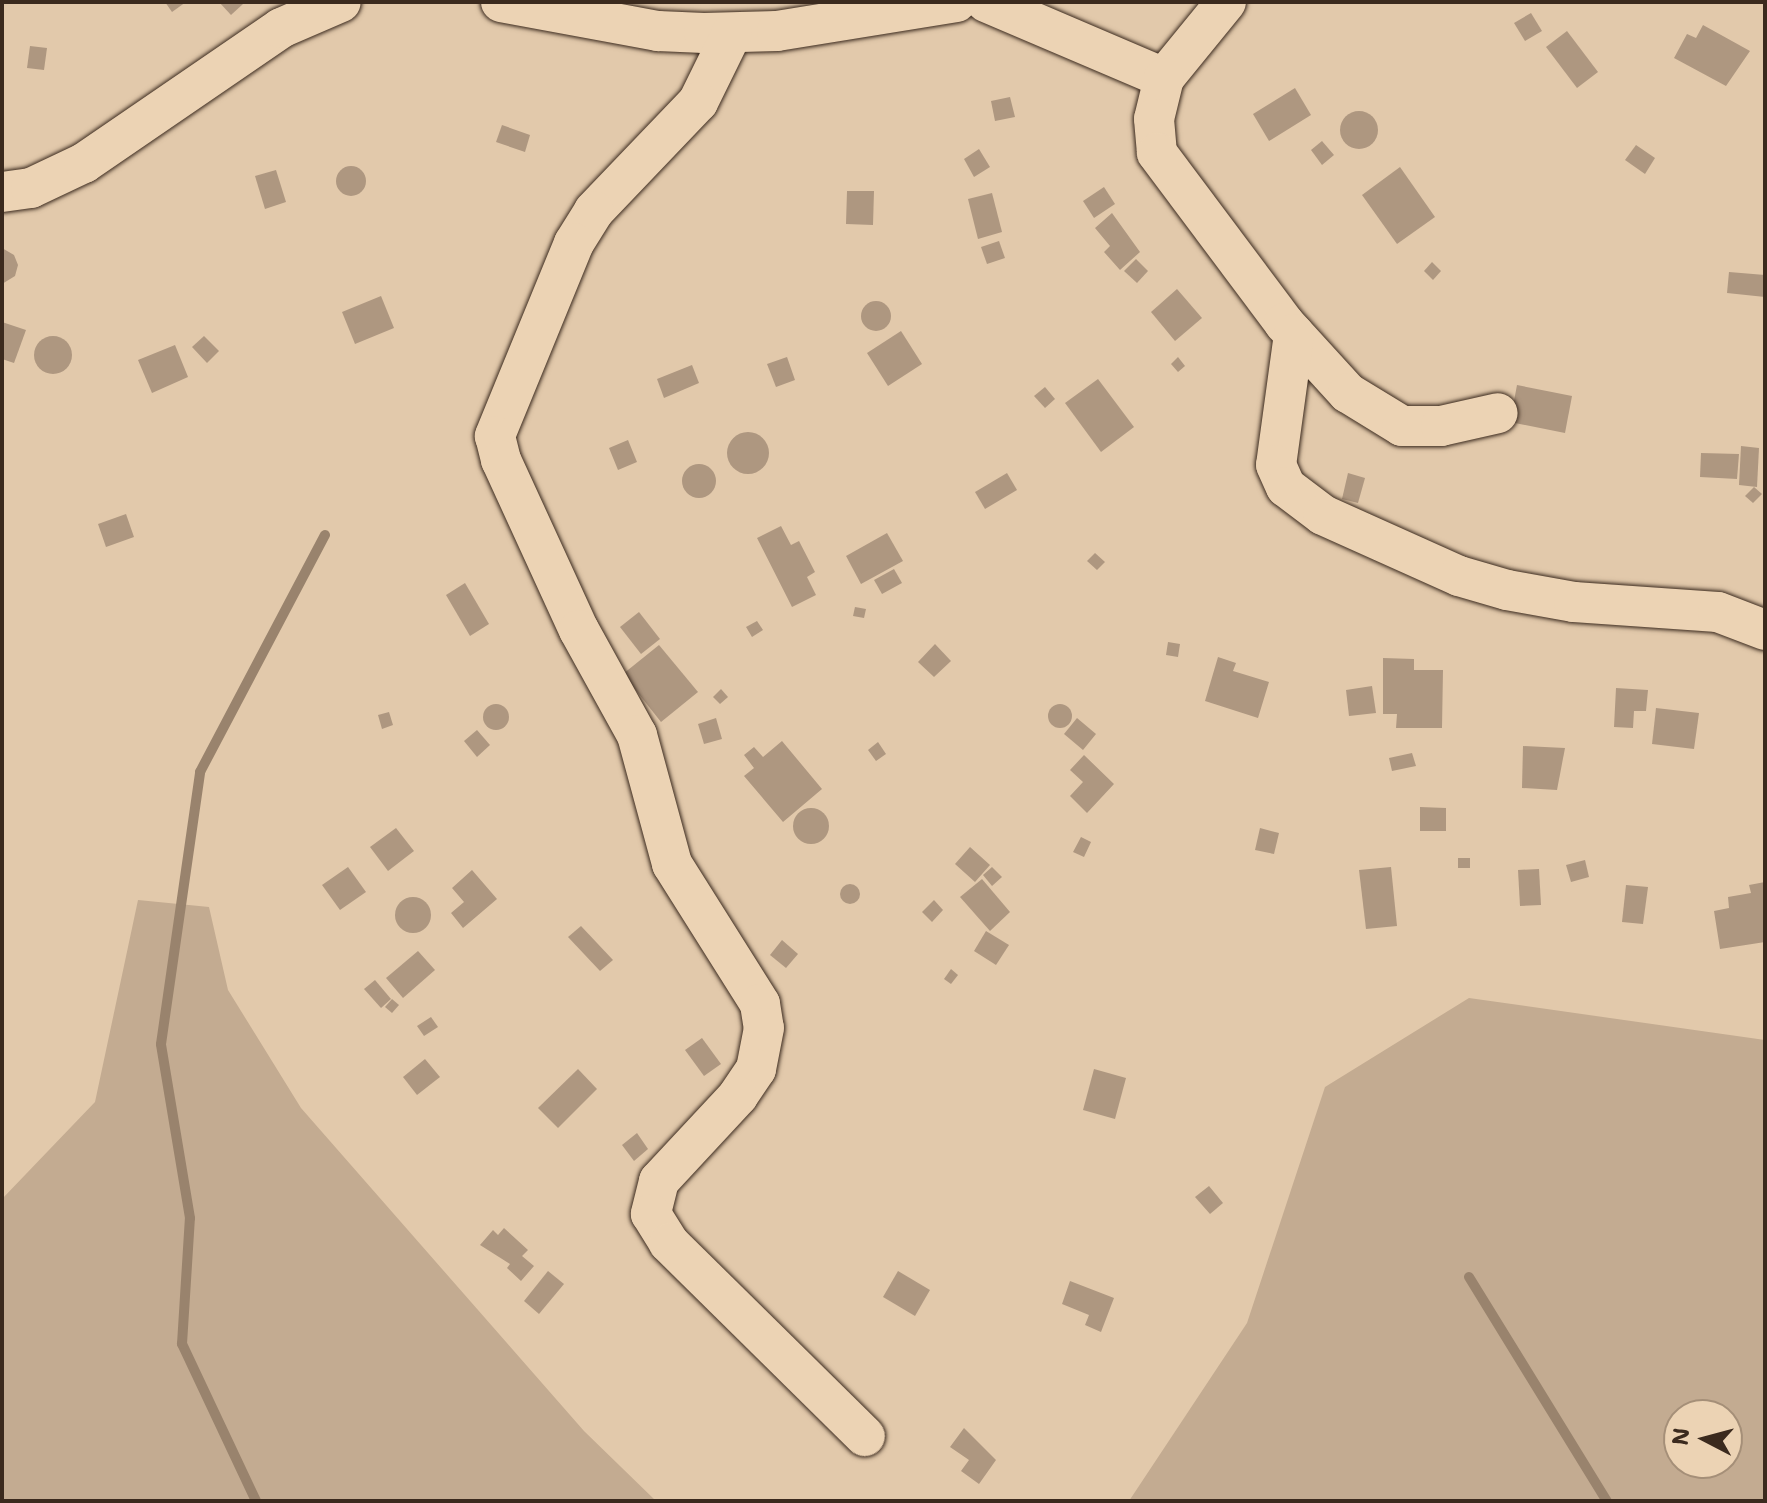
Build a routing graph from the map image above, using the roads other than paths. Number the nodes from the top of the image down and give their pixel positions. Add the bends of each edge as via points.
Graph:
1 (341, 2) edge
2 (501, 2) edge
3 (957, 2) edge
4 (986, 2) edge
5 (1226, 2) edge
6 (732, 33) junction
7 (1164, 78) junction
8 (2, 192) edge
9 (1294, 334) junction
10 (1498, 413) dead end
11 (1765, 630) edge
12 (865, 1436) dead end

1 - 8 street via 281,28 84,163 31,188
2 - 6 street via 658,31
3 - 6 street via 777,31
4 - 7 street
5 - 7 street
6 - 12 street via 698,102 594,211 574,243 495,436 501,460 579,630 637,735 672,864 760,1004 764,1028 756,1069 738,1096 659,1181 651,1214 669,1243
7 - 9 street via 1154,119 1157,153
9 - 10 street via 1348,393 1402,426 1441,426
9 - 11 street via 1276,465 1286,487 1323,515 1459,576 1507,590 1574,602 1718,612

